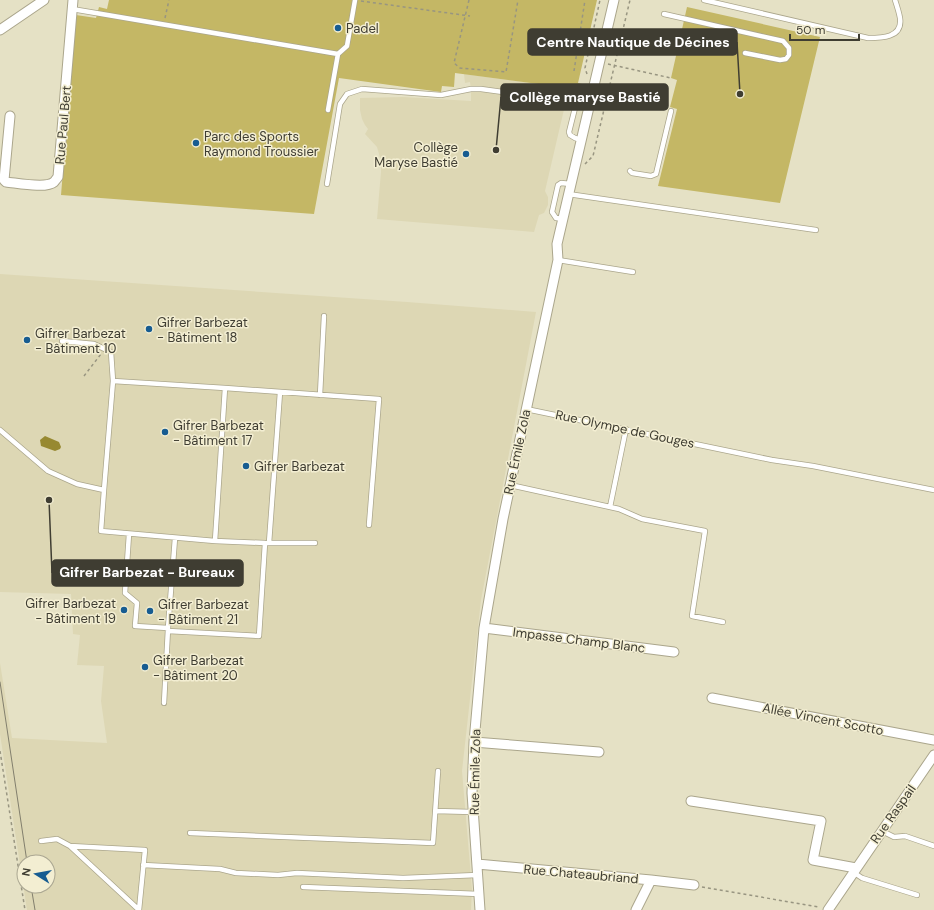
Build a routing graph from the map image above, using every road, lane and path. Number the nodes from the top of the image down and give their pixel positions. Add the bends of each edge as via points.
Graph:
1 (169, 0) edge
2 (355, 0) edge
3 (469, 0) edge
4 (518, 0) edge
5 (585, 0) edge
6 (614, 0) edge
7 (704, 0) edge
8 (895, 0) edge
9 (40, 1) edge
10 (73, 5) edge
11 (664, 14) dead end
12 (465, 16) junction
13 (470, 16) dead end
14 (164, 24) junction
15 (0, 30) edge
16 (745, 53) dead end
17 (338, 54) junction
18 (587, 59) dead end
19 (599, 62) junction
20 (574, 71) dead end
21 (671, 78) dead end
22 (590, 102) junction
23 (576, 104) junction
24 (328, 110) dead end
25 (671, 111) dead end
26 (10, 116) dead end
27 (581, 140) junction
28 (630, 171) dead end
29 (327, 184) dead end
30 (571, 184) junction
31 (568, 194) junction
32 (563, 219) junction
33 (816, 230) dead end
34 (558, 260) junction
35 (633, 272) dead end
36 (324, 316) dead end
37 (62, 341) dead end
38 (104, 349) junction
39 (84, 376) dead end
40 (113, 381) junction
41 (225, 388) junction
42 (280, 392) junction
43 (320, 395) junction
44 (526, 409) junction
45 (626, 429) junction
46 (0, 430) edge
47 (510, 485) junction
48 (104, 490) junction
49 (934, 490) edge
50 (610, 507) junction
51 (368, 526) dead end
52 (130, 534) junction
53 (175, 538) junction
54 (214, 541) junction
55 (267, 543) junction
56 (315, 543) dead end
57 (724, 622) dead end
58 (484, 628) junction
59 (168, 629) junction
60 (674, 652) dead end
61 (712, 698) dead end
62 (164, 703) dead end
63 (934, 740) edge
64 (474, 742) junction
65 (0, 752) edge
66 (599, 752) dead end
67 (934, 755) edge
68 (438, 771) dead end
69 (690, 801) dead end
70 (435, 811) junction
71 (474, 812) junction
72 (882, 831) junction
73 (190, 833) dead end
74 (41, 841) dead end
75 (70, 846) junction
76 (934, 846) edge
77 (477, 864) junction
78 (143, 865) junction
79 (855, 870) junction
80 (478, 875) junction
81 (651, 880) junction
82 (694, 885) joint
83 (303, 887) dead end
84 (479, 894) junction
85 (917, 895) dead end
86 (828, 909) edge
87 (25, 910) edge
88 (139, 910) edge
89 (480, 910) edge
90 (636, 910) edge

1 - 14 path
2 - 12 path
2 - 17 lane via 347,46
3 - 12 path
4 - 12 path via 506,72 460,68 454,64
5 - 20 path
6 - 19 street, Rue Émile Zola
7 - 8 lane via 868,38 892,36 898,30 901,24
9 - 15 street
10 - 14 lane
10 - 26 street, Rue Paul Bert via 58,177 54,182 42,185 4,180
11 - 16 lane via 783,41 789,48 789,55 786,59 780,60
12 - 13 path
14 - 17 lane
17 - 24 lane
18 - 19 path
19 - 21 path
19 - 22 street, Rue Émile Zola
22 - 23 lane via 580,101
22 - 27 street, Rue Émile Zola
23 - 27 lane via 569,132
23 - 29 lane via 481,89 441,95 362,89 347,94 340,104
25 - 28 lane via 655,176
27 - 30 street, Rue Émile Zola
30 - 31 street, Rue Émile Zola
30 - 32 lane via 558,185 552,212 556,218
31 - 32 street, Rue Émile Zola
31 - 33 lane
32 - 34 street, Rue Émile Zola via 557,244
34 - 35 lane
34 - 44 street, Rue Émile Zola
36 - 43 lane
37 - 38 lane via 94,344
38 - 39 path
38 - 40 lane via 111,352
40 - 41 lane
40 - 48 lane
41 - 42 lane
41 - 54 lane
42 - 43 lane
42 - 55 lane
43 - 51 lane via 379,399
44 - 45 lane, Rue Olympe de Gouges
44 - 47 street, Rue Émile Zola
45 - 49 lane, Rue Olympe de Gouges
45 - 50 lane
46 - 48 lane via 48,471 77,484
47 - 50 lane
47 - 58 street, Rue Émile Zola
48 - 52 lane via 101,531
50 - 57 lane via 642,519 705,531 692,616
52 - 53 lane
52 - 59 lane via 125,593 137,603 135,626
53 - 54 lane
53 - 59 lane
54 - 55 lane
55 - 56 lane
55 - 59 lane via 259,636
58 - 60 street, Impasse Champ Blanc
58 - 64 street, Rue Émile Zola
59 - 62 lane
61 - 63 street, Allée Vincent Scotto
64 - 66 street
64 - 71 street, Rue Émile Zola
65 - 87 path
67 - 72 street, Rue Raspail
68 - 70 lane
69 - 79 street via 821,821 813,860
70 - 71 lane
70 - 73 lane via 433,843
71 - 77 street, Rue Émile Zola
72 - 76 lane via 894,837 905,836
72 - 79 street, Rue Raspail
74 - 75 lane via 57,839
75 - 78 lane via 145,850
75 - 88 lane
77 - 80 street, Rue Émile Zola
77 - 81 street, Rue Chateaubriand
78 - 80 lane via 278,875 297,873 403,878
78 - 88 lane
79 - 85 lane via 862,878
79 - 86 street, Rue Raspail
80 - 84 street, Rue Émile Zola
81 - 82 street
81 - 90 street, Rue Chateaubriand
82 - 86 path
83 - 84 lane
84 - 89 street, Rue Émile Zola

